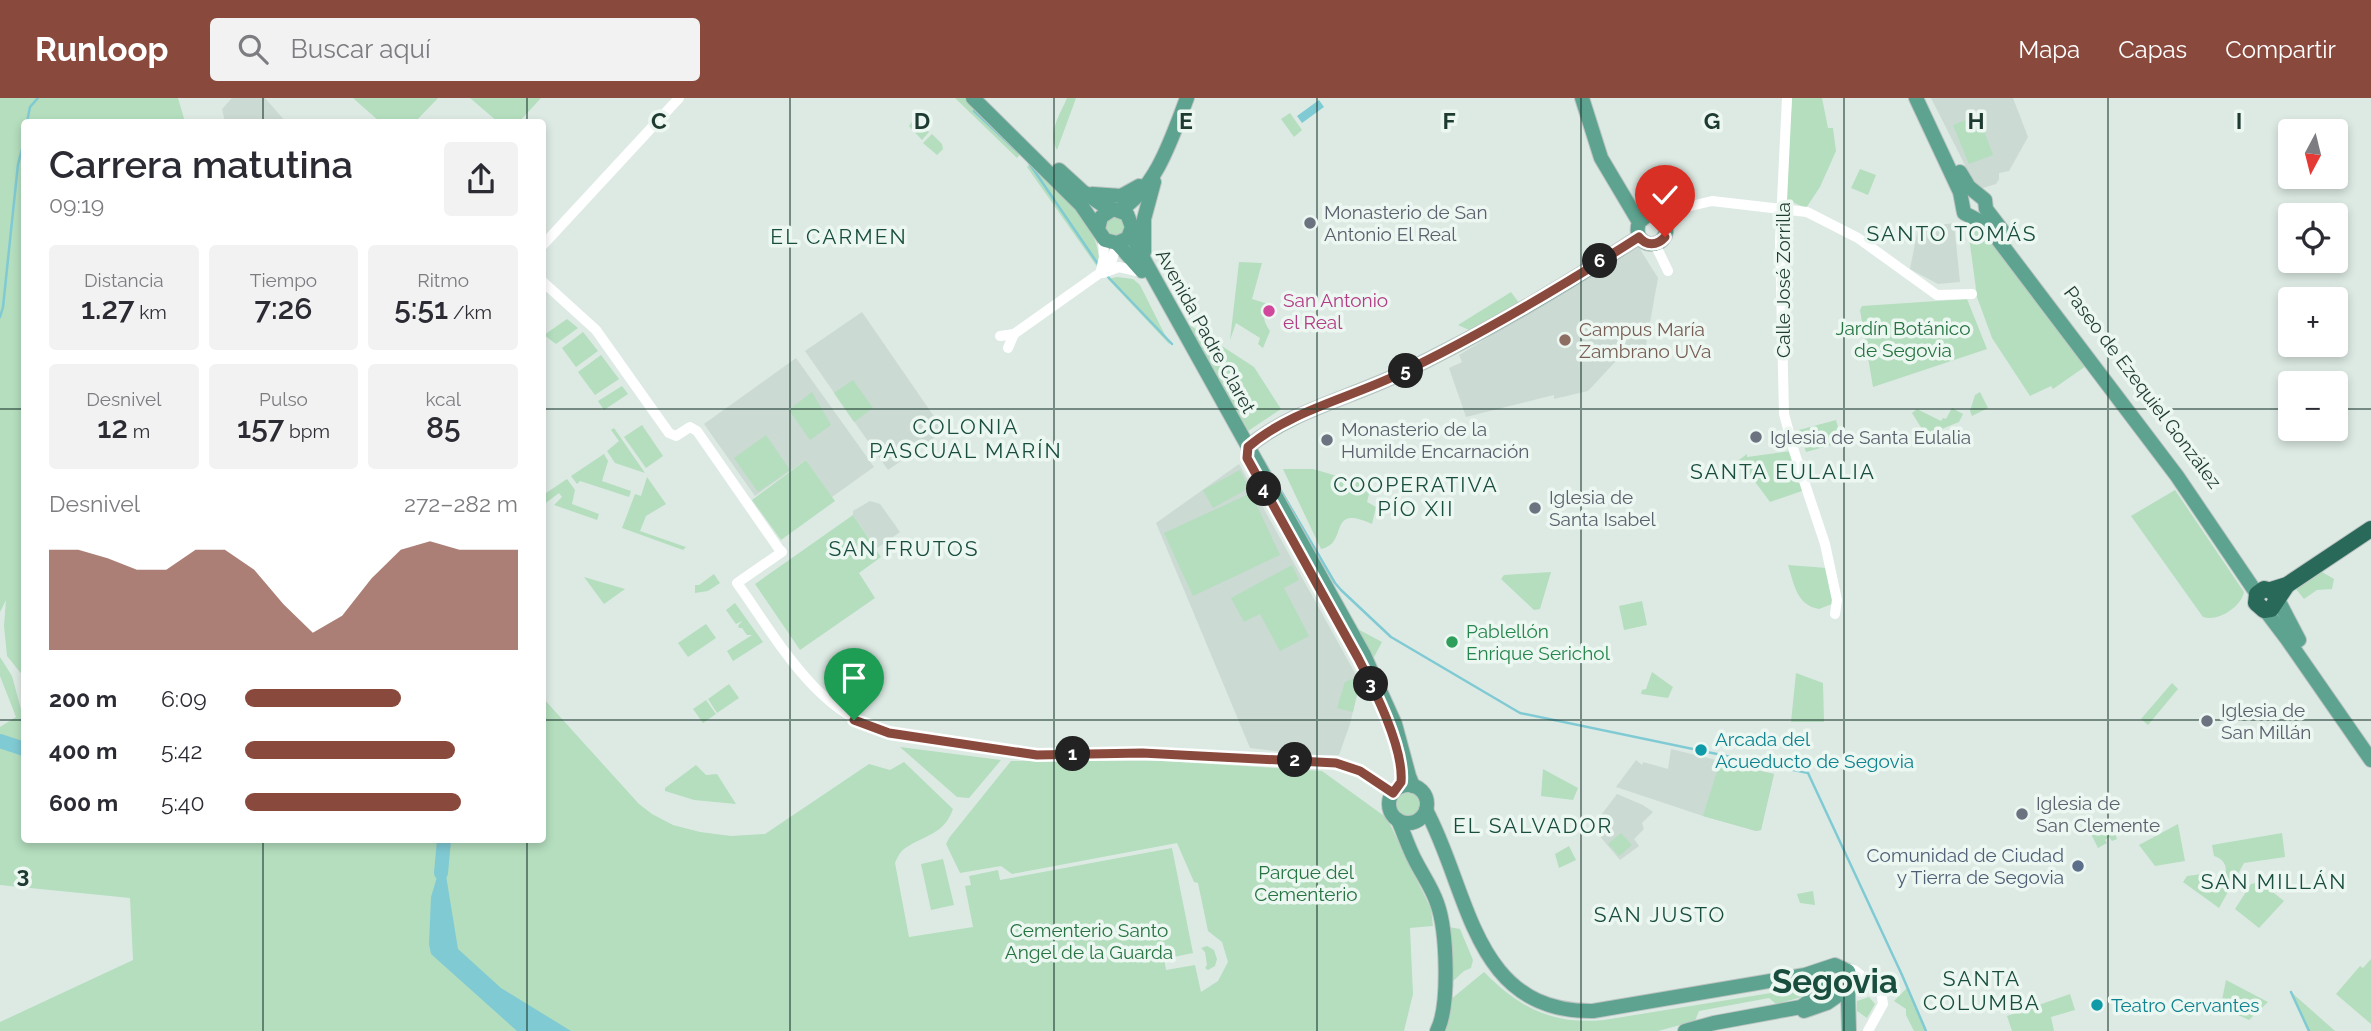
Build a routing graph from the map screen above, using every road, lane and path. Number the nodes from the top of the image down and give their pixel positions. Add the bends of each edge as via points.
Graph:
1 (679, 98) edge
2 (973, 98) edge
3 (984, 98) edge
4 (1187, 98) edge
5 (1582, 98) edge
6 (1787, 98) edge
7 (1916, 98) edge
8 (1925, 98) edge
9 (1169, 142) junction
10 (1154, 182) junction
11 (1082, 191) junction
12 (1976, 194) junction
13 (1962, 201) junction
14 (1782, 209) junction
15 (1986, 209) junction
16 (1115, 210) junction
17 (1660, 217) junction
18 (1974, 218) junction
19 (1639, 222) junction
20 (1131, 228) junction
21 (1106, 237) junction
22 (1639, 237) junction
23 (546, 242) edge
24 (1655, 244) junction
25 (1668, 271) dead end
26 (1100, 274) junction
27 (1149, 275) junction
28 (546, 285) edge
29 (1972, 293) dead end
30 (1014, 334) junction
31 (999, 336) dead end
32 (1009, 348) dead end
33 (1245, 450) junction
34 (2371, 529) edge
35 (2275, 601) junction
36 (1835, 614) dead end
37 (2371, 745) edge
38 (2371, 760) edge
39 (1402, 789) junction
40 (1411, 821) junction
41 (1842, 967) junction
42 (1831, 992) junction
43 (1882, 998) junction
44 (1849, 1026) edge
45 (1437, 1031) edge
46 (1685, 1031) edge
47 (1707, 1031) edge
48 (1868, 1031) edge

1 - 23 street
2 - 21 main road, Avenida Padre Claret via 1060,183
3 - 11 main road
4 - 9 main road
5 - 19 main road via 1596,146
6 - 14 street, Calle José Zorrilla
7 - 13 main road
8 - 12 main road via 1966,183
9 - 10 main road
9 - 11 main road via 1131,193 1107,196
9 - 16 main road via 1149,182 1132,202
10 - 20 main road
10 - 27 main road via 1143,228
11 - 16 main road
12 - 13 main road
12 - 15 main road
13 - 18 main road via 1963,212
14 - 17 street via 1712,201
14 - 29 street via 1810,213 1846,231 1937,295
14 - 36 street, Calle José Zorrilla via 1784,414 1825,544
15 - 18 main road
15 - 35 main road, Paseo de Ezequiel González via 2167,448
16 - 20 main road via 1129,216
16 - 21 main road via 1101,217
17 - 19 main road via 1649,214
17 - 24 main road via 1667,232
18 - 35 main road, Paseo de Ezequiel González via 1987,226
19 - 22 main road
20 - 21 main road via 1126,240
20 - 27 main road, Avenida Padre Claret
21 - 26 street via 1111,262
21 - 27 main road, Avenida Padre Claret
22 - 24 main road
22 - 33 main road via 1473,337 1364,391 1278,426
24 - 25 street
26 - 27 street via 1119,267
26 - 30 street
27 - 33 main road, Avenida Padre Claret
28 - 39 street via 596,330 668,432 674,436 693,428 782,552 737,583 814,687 844,714 889,733 1037,755 1142,753 1336,763
30 - 31 street
30 - 32 street
33 - 39 main road, Avenida Padre Claret via 1372,670 1395,724 1410,780
34 - 35 highway
35 - 37 main road, Paseo de Ezequiel González
35 - 38 main road, Paseo de Ezequiel González
39 - 40 main road via 1390,807
39 - 40 main road via 1425,796
40 - 42 main road via 1427,824 1436,834 1489,957 1514,988 1564,1010 1602,1010 1805,975
40 - 45 main road via 1411,851 1437,901 1442,923 1446,993
41 - 42 main road via 1832,966
41 - 42 main road via 1850,975
41 - 43 street via 1879,987
42 - 43 street via 1869,987
42 - 44 main road
42 - 44 main road
42 - 46 main road via 1801,1007
42 - 47 main road via 1788,1015
43 - 48 street

